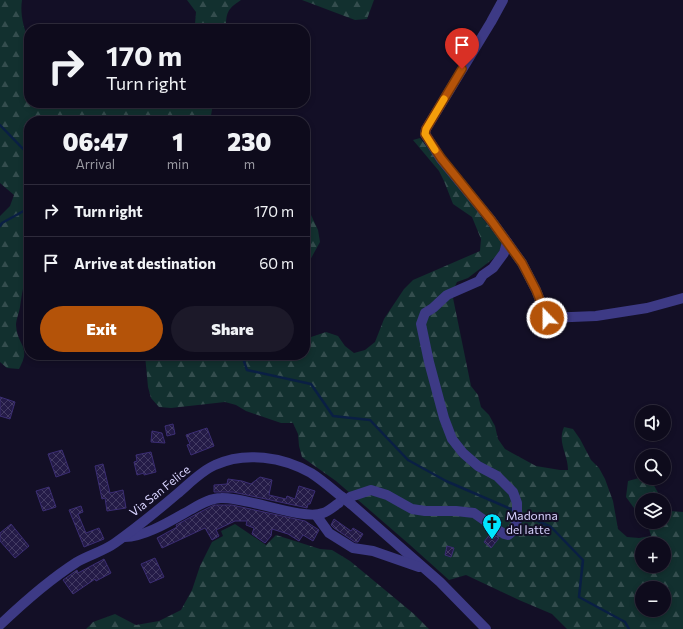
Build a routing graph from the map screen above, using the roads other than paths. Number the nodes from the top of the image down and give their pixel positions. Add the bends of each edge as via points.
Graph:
1 (503, 0) edge
2 (507, 242) junction
3 (683, 298) edge
4 (346, 500) junction
5 (316, 515) junction
6 (123, 537) junction
7 (424, 568) junction
8 (0, 625) edge
9 (486, 629) edge

1 - 2 street via 425,134
2 - 3 street via 522,263 547,318 596,316 647,308
2 - 4 street via 504,253 493,268 479,281 447,295 425,313 421,324 434,383 452,439 463,453 478,466 497,476 513,492 517,503 517,519 513,531 508,535 504,534 474,513 425,511 370,490
4 - 5 street
4 - 6 street, Via San Felice via 298,466 273,459 244,457 214,466
4 - 7 street, Via San Felice
5 - 6 street via 219,498 204,502 146,532 133,537
5 - 7 street via 328,532 354,548 372,551
6 - 8 street, Via San Felice via 46,582
7 - 9 street, Via San Felice

